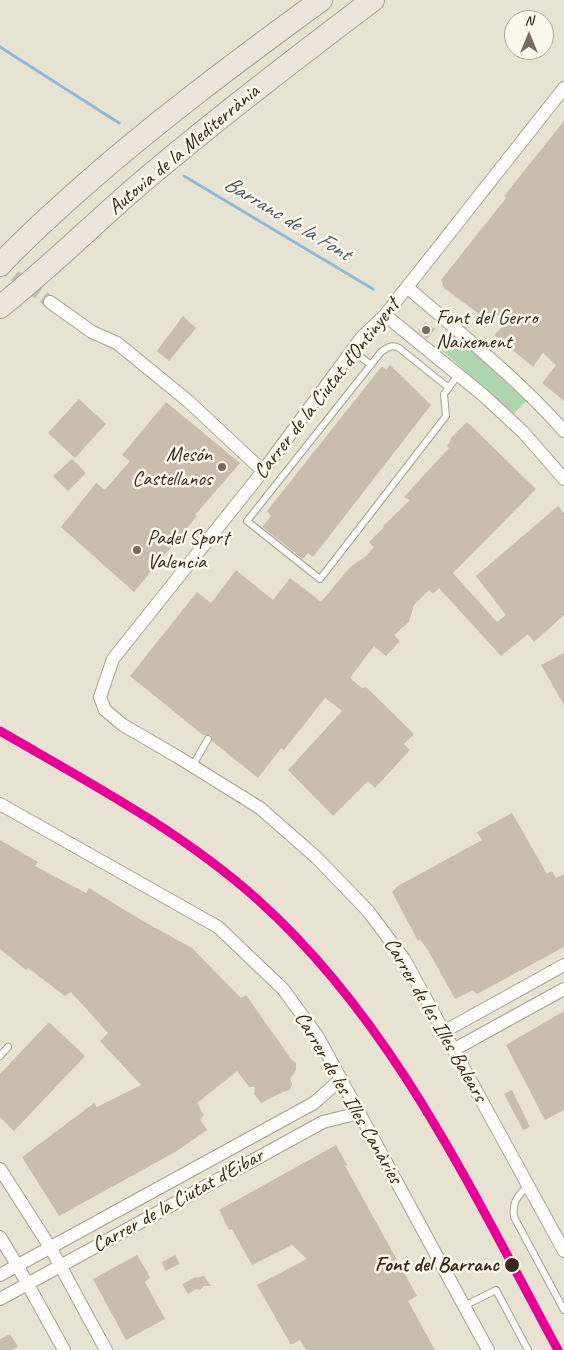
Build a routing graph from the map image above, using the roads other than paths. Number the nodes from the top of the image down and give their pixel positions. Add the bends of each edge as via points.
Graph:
1 (321, 0) edge
2 (373, 0) edge
3 (564, 88) edge
4 (9, 252) edge
5 (0, 265) edge
6 (407, 287) junction
7 (25, 288) junction
8 (50, 302) tunnel mouth
9 (0, 307) edge
10 (385, 315) junction
11 (0, 319) edge
12 (352, 350) junction
13 (371, 364) junction
14 (458, 375) junction
15 (449, 388) junction
16 (564, 431) edge
17 (262, 471) junction
18 (564, 479) edge
19 (100, 697) joint
20 (208, 739) dead end
21 (192, 765) junction
22 (0, 804) edge
23 (564, 965) edge
24 (564, 989) edge
25 (445, 1031) junction
26 (8, 1047) dead end
27 (454, 1049) junction
28 (0, 1056) edge
29 (341, 1080) junction
30 (359, 1113) junction
31 (0, 1169) edge
32 (528, 1185) junction
33 (0, 1237) edge
34 (50, 1247) junction
35 (564, 1251) edge
36 (18, 1265) junction
37 (60, 1266) junction
38 (0, 1275) edge
39 (28, 1284) junction
40 (0, 1299) edge
41 (464, 1306) junction
42 (564, 1310) edge
43 (64, 1350) edge
44 (106, 1350) edge
45 (488, 1350) edge
46 (528, 1350) edge

1 - 4 highway, Autovia de la Mediterrània via 171,112
2 - 7 highway, Autovia de la Mediterrània via 202,132 132,190
3 - 6 street, Carrer de la Ciutat d'Ontinyent
4 - 5 highway, Autovia de la Mediterrània
6 - 10 street, Carrer de la Ciutat d'Ontinyent
6 - 16 street via 546,410
7 - 9 highway, Autovia de la Mediterrània
7 - 11 highway
8 - 17 street via 92,332 117,343 188,401
10 - 12 street, Carrer de la Ciutat d'Ontinyent
10 - 14 street
12 - 13 lane
12 - 17 street, Carrer de la Ciutat d'Ontinyent
13 - 15 lane via 381,352 394,346
13 - 15 lane via 247,521 320,579 446,416 444,394
14 - 15 lane
14 - 18 street via 523,432
17 - 19 street, Carrer de la Ciutat d'Ontinyent via 113,659
19 - 21 street, Carrer de les Illes Balears via 105,710 123,725
20 - 21 lane
21 - 25 street, Carrer de les Illes Balears via 260,808 317,858 368,911 404,958
22 - 29 street, Carrer de les Illes Canàries via 218,927 283,989 318,1037
23 - 25 street
24 - 27 street
25 - 27 street, Carrer de les Illes Balears
26 - 28 lane
27 - 32 street, Carrer de les Illes Balears
29 - 30 street, Carrer de les Illes Canàries
29 - 34 street, Carrer de la Ciutat d'Eibar via 314,1103
30 - 37 street, Carrer de la Ciutat d'Eibar via 322,1122
30 - 41 street, Carrer de les Illes Canàries
31 - 34 street
32 - 35 street, Carrer de les Illes Balears
32 - 42 lane via 516,1200 514,1217
33 - 36 street
34 - 36 street, Carrer de la Ciutat d'Eibar
34 - 37 street
36 - 38 street, Carrer de la Ciutat d'Eibar
36 - 39 street
37 - 39 street, Carrer de la Ciutat d'Eibar
37 - 44 street
39 - 40 street, Carrer de la Ciutat d'Eibar
39 - 43 street
41 - 45 street, Carrer de les Illes Canàries
41 - 46 lane via 496,1290

